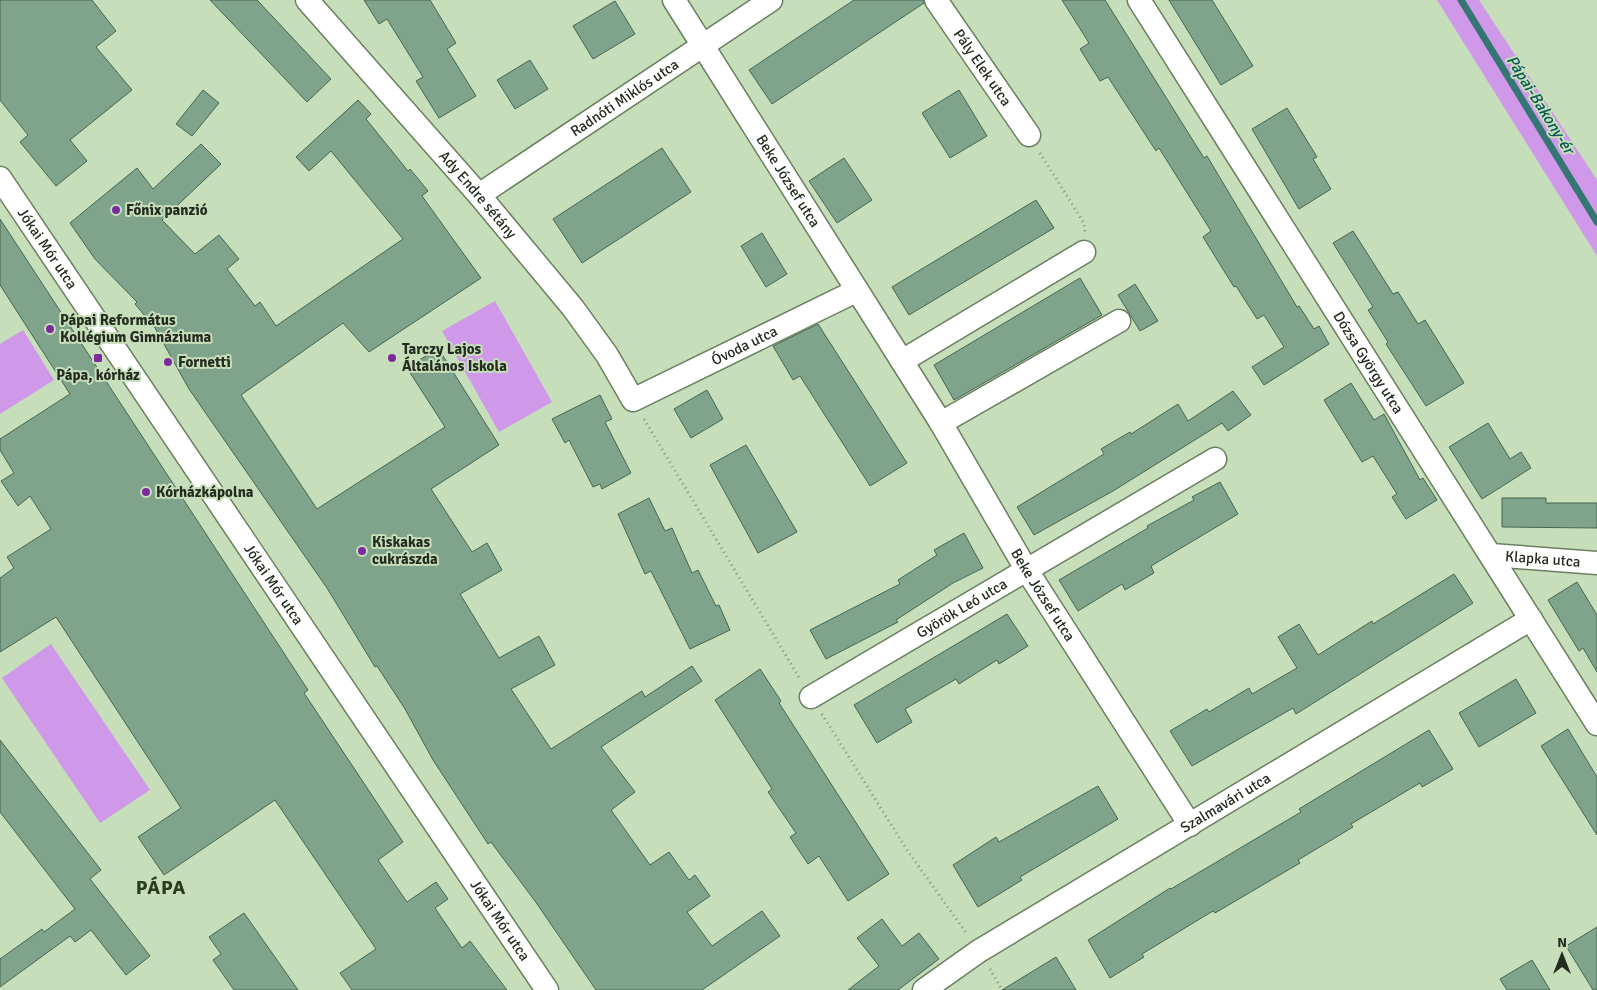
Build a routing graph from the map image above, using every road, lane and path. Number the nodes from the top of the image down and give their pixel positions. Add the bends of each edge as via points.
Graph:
1 (307, 0) edge
2 (674, 0) edge
3 (771, 0) edge
4 (936, 0) edge
5 (1139, 0) edge
6 (703, 46) junction
7 (1029, 135) joint
8 (0, 178) edge
9 (479, 195) junction
10 (1084, 252) joint
11 (856, 290) junction
12 (1119, 321) dead end
13 (902, 361) junction
14 (633, 400) joint
15 (941, 424) junction
16 (1215, 459) dead end
17 (1491, 555) junction
18 (1597, 563) edge
19 (1026, 568) junction
20 (1531, 619) junction
21 (811, 697) dead end
22 (1597, 724) edge
23 (1190, 825) junction
24 (546, 990) edge
25 (924, 990) edge

1 - 9 street, Ady Endre sétány
2 - 6 street, Beke József utca
3 - 6 street, Radnóti Miklós utca
4 - 7 street, Pály Elek utca
5 - 17 street, Dózsa György utca
6 - 9 street, Radnóti Miklós utca
6 - 11 street, Beke József utca
7 - 10 path via 1084,223
8 - 24 street, Jókai Mór utca
9 - 14 street, Ady Endre sétány via 572,308 607,355
10 - 13 street
11 - 13 street, Beke József utca
11 - 14 street, Óvoda utca
12 - 15 street
13 - 15 street, Beke József utca
15 - 19 street, Beke József utca
16 - 19 street, Györök Leó utca
17 - 18 street, Klapka utca
17 - 20 street, Dózsa György utca
19 - 21 street, Györök Leó utca
19 - 23 street, Beke József utca
20 - 22 street, Dózsa György utca
20 - 23 street, Szalmavári utca
23 - 25 street, Szalmavári utca via 979,951

